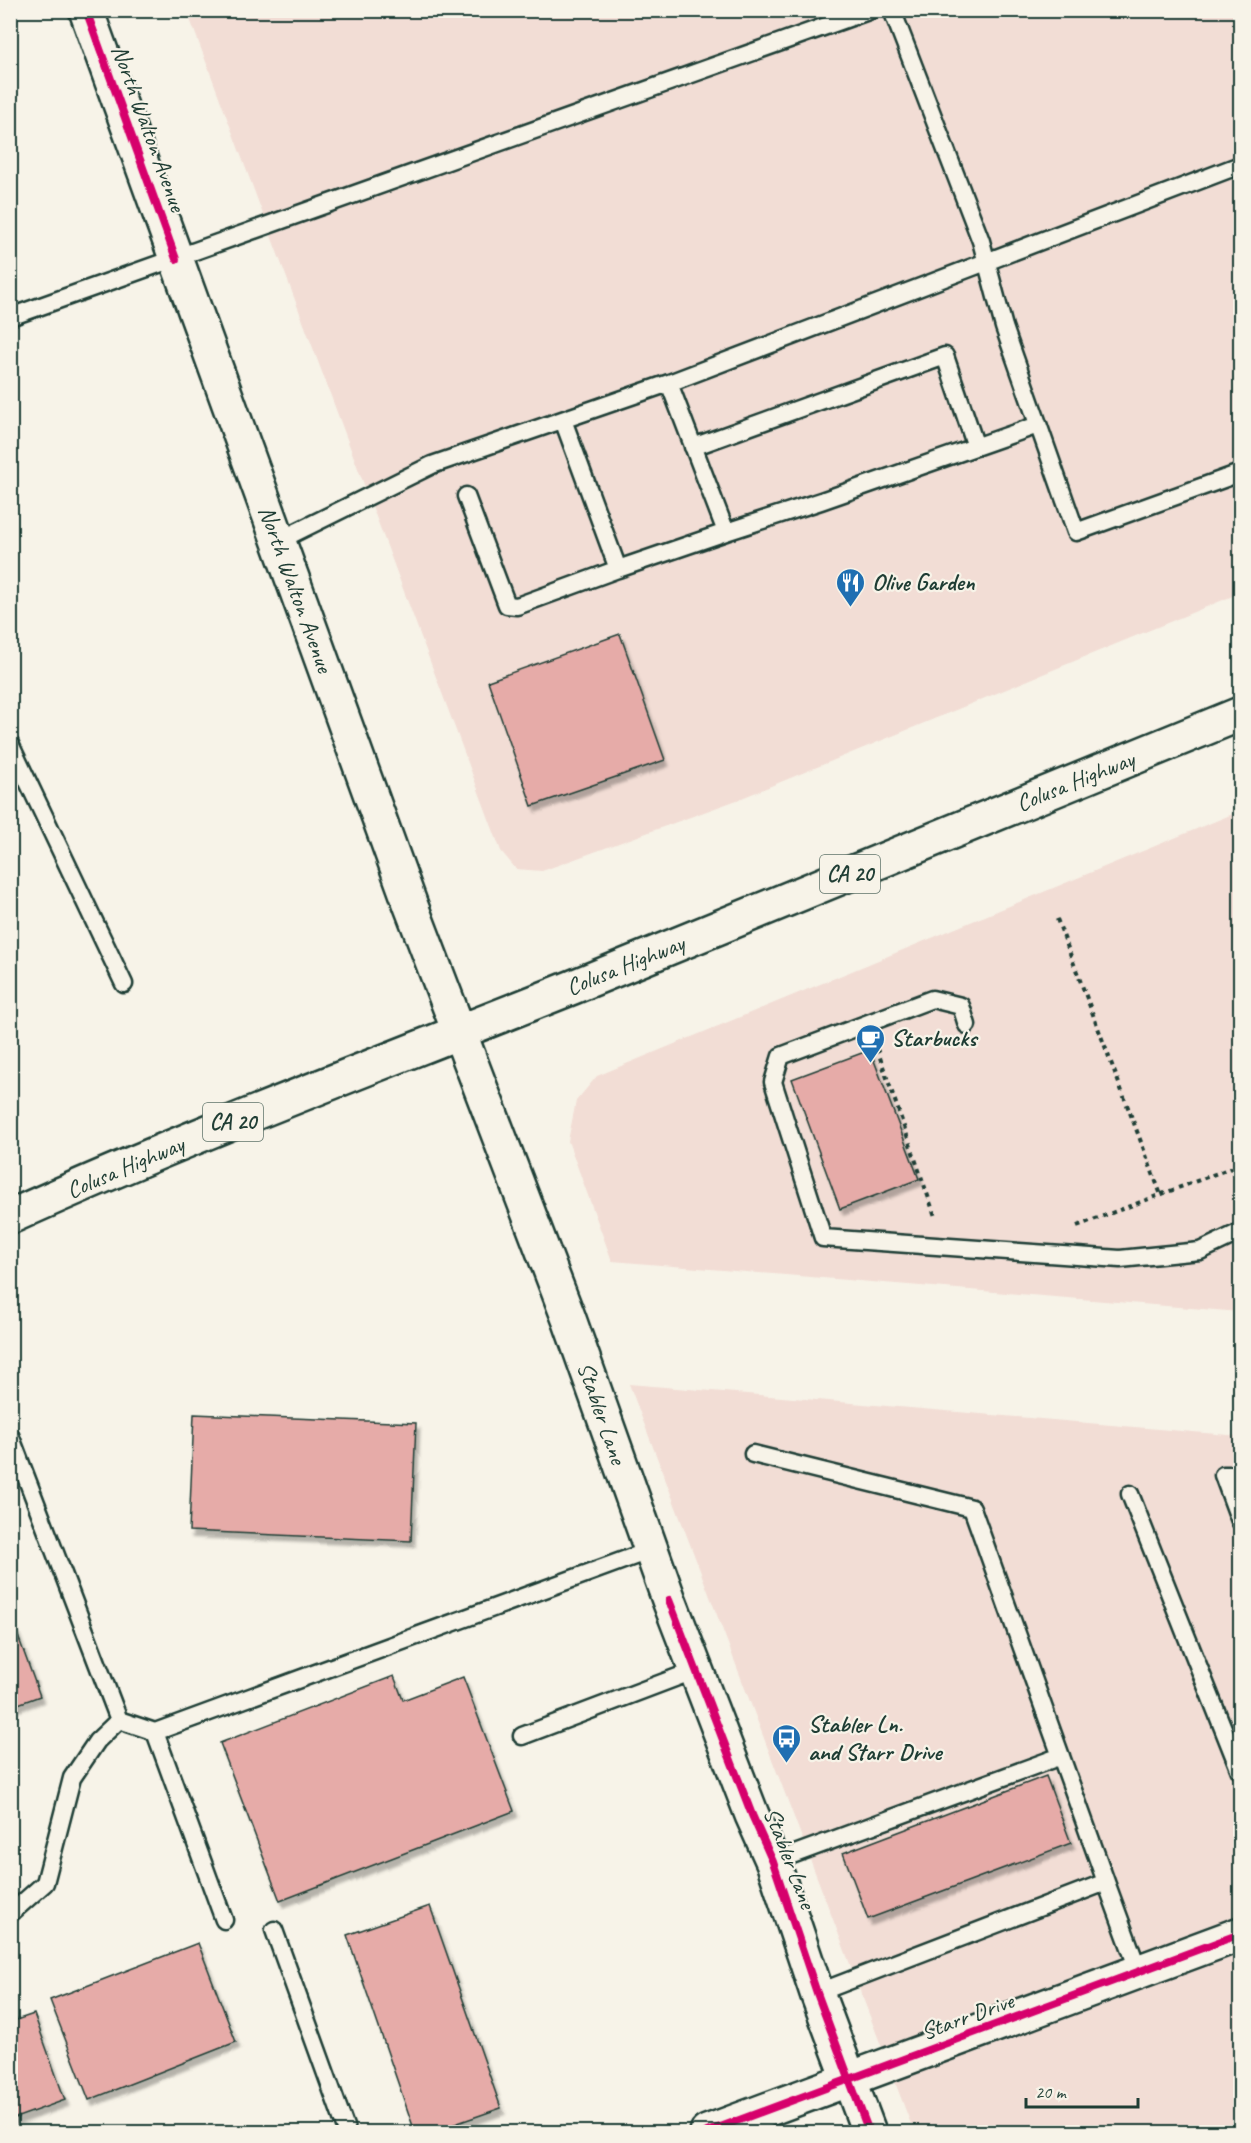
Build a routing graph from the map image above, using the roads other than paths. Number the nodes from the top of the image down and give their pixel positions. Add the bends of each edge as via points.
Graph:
1 (86, 10) edge
2 (871, 10) edge
3 (892, 10) edge
4 (1240, 165) edge
5 (176, 259) junction
6 (986, 263) junction
7 (10, 316) edge
8 (669, 383) junction
9 (562, 420) junction
10 (1038, 425) junction
11 (693, 447) junction
12 (976, 447) junction
13 (1240, 473) edge
14 (466, 496) dead end
15 (726, 532) junction
16 (278, 541) junction
17 (618, 569) junction
18 (1240, 714) edge
19 (10, 744) edge
20 (124, 984) dead end
21 (967, 1025) dead end
22 (458, 1031) junction
23 (10, 1217) edge
24 (1240, 1232) edge
25 (10, 1435) edge
26 (753, 1454) dead end
27 (1240, 1475) edge
28 (1130, 1494) dead end
29 (1240, 1521) edge
30 (651, 1550) junction
31 (696, 1670) junction
32 (119, 1720) junction
33 (155, 1732) junction
34 (522, 1736) dead end
35 (1061, 1756) junction
36 (1240, 1772) edge
37 (773, 1862) junction
38 (1106, 1882) junction
39 (10, 1914) edge
40 (224, 1920) dead end
41 (273, 1930) dead end
42 (1240, 1934) edge
43 (1139, 1972) junction
44 (817, 1993) junction
45 (849, 2081) junction
46 (347, 2133) edge
47 (708, 2133) edge
48 (869, 2133) edge

1 - 5 main road, North Walton Avenue
2 - 5 lane
3 - 6 lane
4 - 6 lane
5 - 7 lane
5 - 16 main road, North Walton Avenue
6 - 8 lane
6 - 10 lane
8 - 9 lane
8 - 11 lane
9 - 16 lane via 432,465
9 - 17 lane
10 - 12 lane
10 - 13 lane via 1076,532
11 - 12 lane via 945,356
11 - 15 lane
12 - 15 lane
14 - 17 lane via 507,605 517,606
15 - 17 lane
16 - 22 main road, North Walton Avenue
18 - 22 main road, Colusa Highway / CA 20
19 - 20 lane
21 - 24 lane via 961,1006 932,999 781,1056 772,1082 823,1238 1120,1259 1200,1251
22 - 23 main road, Colusa Highway / CA 20
22 - 30 main road, Stabler Lane via 569,1319
25 - 32 lane
26 - 35 lane via 972,1508
27 - 29 lane via 1224,1475
28 - 36 lane
30 - 31 main road, Stabler Lane
30 - 33 lane
31 - 34 lane
31 - 37 main road, Stabler Lane
32 - 33 lane
32 - 39 lane via 98,1741 72,1778 45,1883
33 - 40 lane
35 - 37 lane
35 - 38 lane
37 - 44 main road, Stabler Lane
38 - 43 lane
38 - 44 lane
41 - 46 lane
42 - 43 main road, Starr Drive
43 - 45 main road, Starr Drive
44 - 45 main road, Stabler Lane
45 - 47 main road, Starr Drive
45 - 48 main road, Stabler Lane

